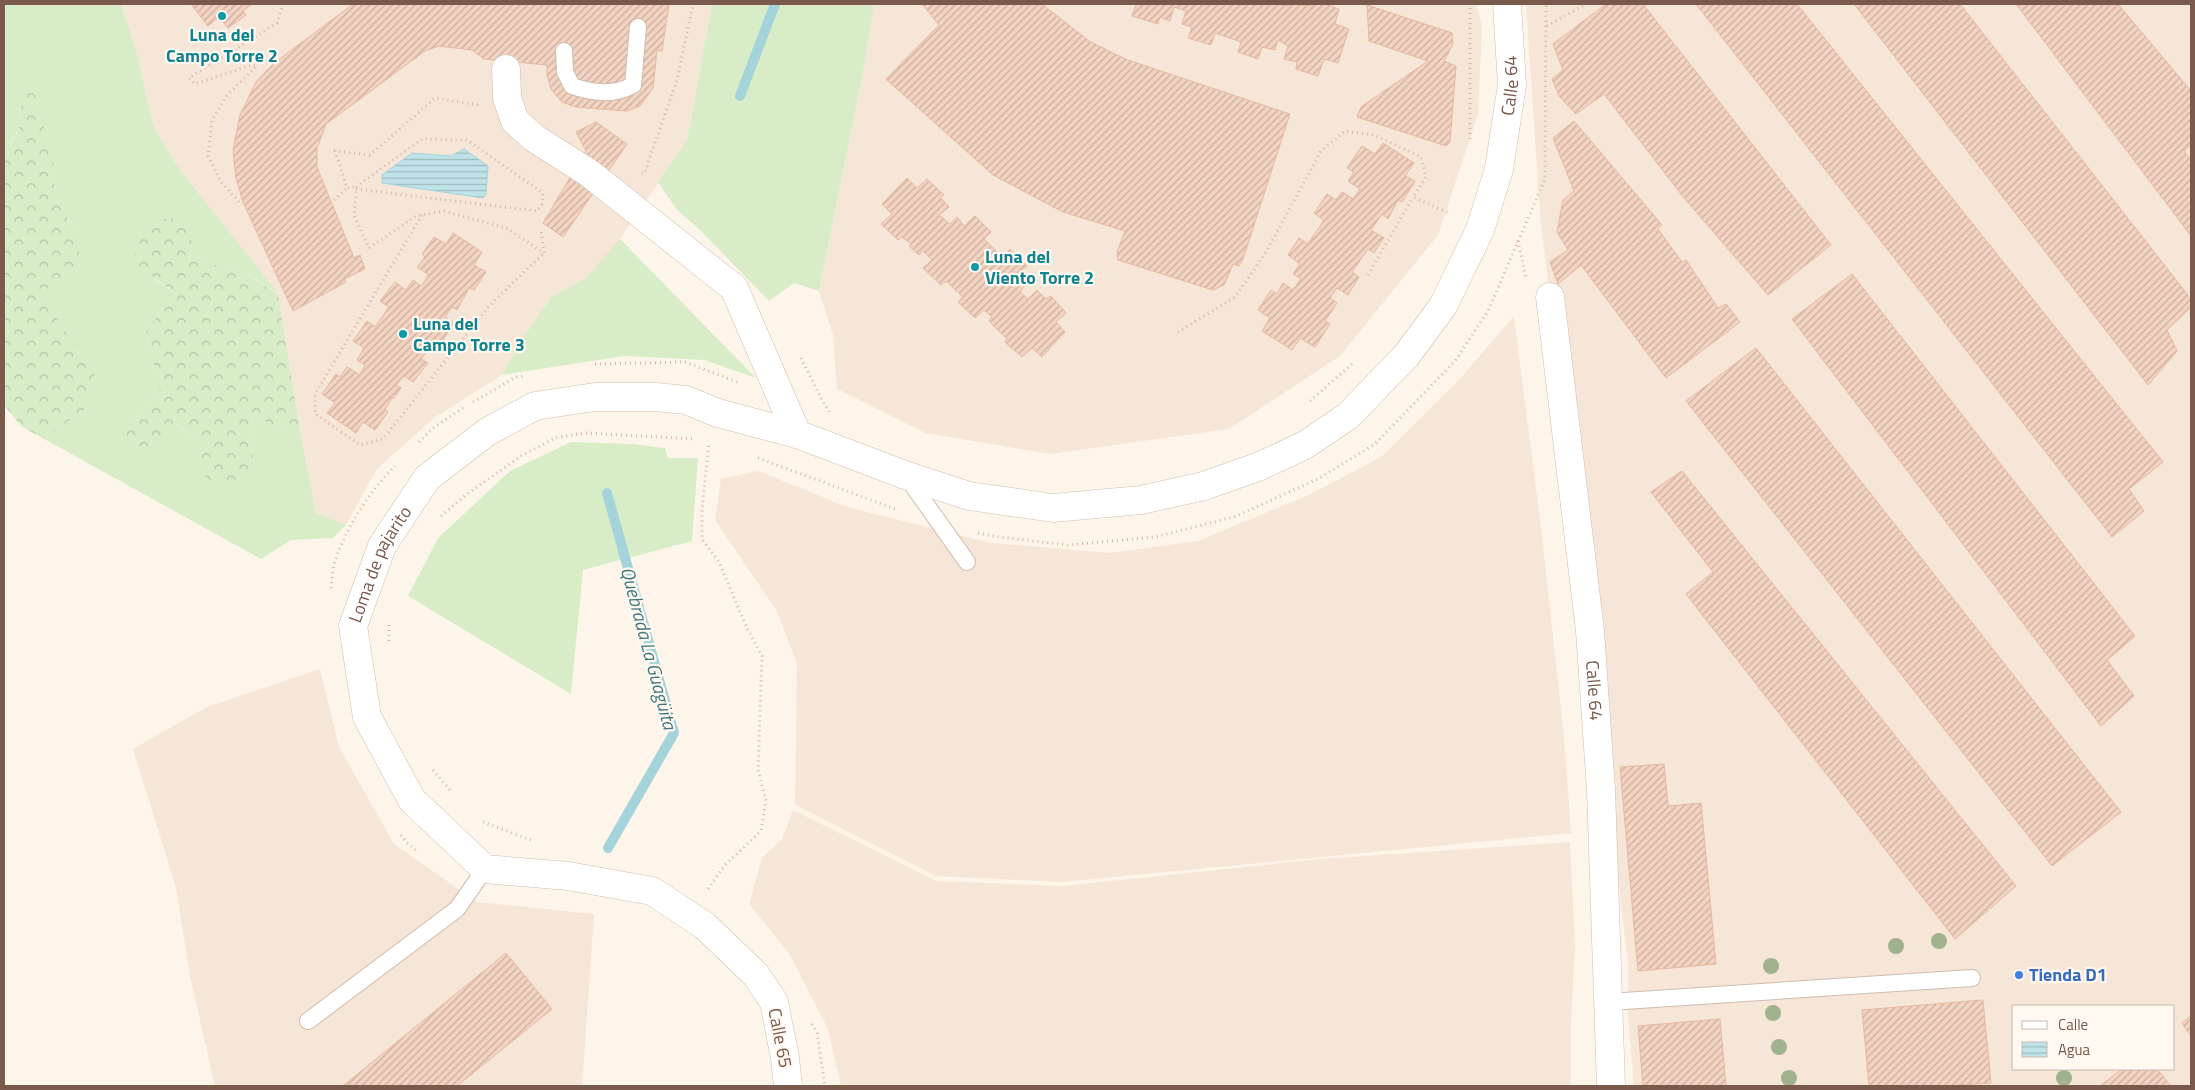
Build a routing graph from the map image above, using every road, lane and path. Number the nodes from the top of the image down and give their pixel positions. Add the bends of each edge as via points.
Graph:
1 (283, 4) edge
2 (1470, 4) edge
3 (1507, 4) edge
4 (1586, 4) edge
5 (638, 27) dead end
6 (1547, 27) dead end
7 (564, 51) dead end
8 (506, 69) dead end
9 (480, 96) dead end
10 (1470, 141) dead end
11 (347, 188) junction
12 (356, 188) junction
13 (1413, 197) junction
14 (334, 200) dead end
15 (239, 202) dead end
16 (422, 215) junction
17 (1449, 223) dead end
18 (541, 230) dead end
19 (544, 253) junction
20 (1368, 275) dead end
21 (1550, 297) dead end
22 (1178, 332) dead end
23 (800, 357) dead end
24 (1355, 361) dead end
25 (586, 365) dead end
26 (525, 376) dead end
27 (741, 383) dead end
28 (1307, 404) dead end
29 (833, 415) dead end
30 (797, 434) junction
31 (700, 440) dead end
32 (718, 443) dead end
33 (412, 449) dead end
34 (751, 456) dead end
35 (399, 462) dead end
36 (905, 475) junction
37 (438, 518) dead end
38 (938, 523) junction
39 (992, 536) dead end
40 (966, 562) dead end
41 (331, 593) dead end
42 (389, 618) dead end
43 (389, 646) dead end
44 (431, 767) dead end
45 (455, 796) dead end
46 (482, 821) dead end
47 (534, 841) dead end
48 (485, 869) junction
49 (708, 890) dead end
50 (1972, 978) dead end
51 (1609, 1002) junction
52 (308, 1021) dead end
53 (788, 1086) edge
54 (1610, 1086) edge

1 - 15 path via 277,23 189,78 195,84 250,65 257,66 228,94 212,120 208,156 222,183
2 - 10 path
3 - 36 street, Calle 64 via 1512,85 1499,169 1480,230 1442,306 1406,356 1355,409 1305,445 1260,466 1204,486 1141,500 1053,508 969,496
4 - 6 path
5 - 7 lane via 633,85 620,92 589,92 572,86 565,72
8 - 30 street via 507,98 515,121 534,138 589,173 734,288
9 - 11 path via 479,105 435,98 370,155 335,151
11 - 12 path
11 - 14 path
12 - 12 path via 422,139 467,140 543,193 537,212
12 - 16 path via 354,216 369,248
13 - 17 path via 1452,214
13 - 20 path
13 - 22 path via 1426,177 1421,158 1374,135 1345,131 1321,151 1265,254 1234,297
16 - 19 path via 444,211 506,228
16 - 19 path via 315,394 315,414 360,445 383,439 489,306
18 - 19 path
21 - 51 street, Calle 64 via 1590,631 1601,790
23 - 29 path
24 - 28 path
25 - 27 path via 685,362
26 - 33 path via 516,377 476,400 433,428
30 - 36 street, Loma de pajarito
30 - 48 street, Loma de pajarito via 718,413 686,400 595,397 535,406 487,432 427,478 382,546 353,626 367,717 412,800
31 - 37 path via 585,434 555,438 521,456
32 - 49 path via 709,440 702,539 719,562 762,656 758,770 766,802 761,831 725,866
34 - 38 path
35 - 41 path via 355,516 334,566
36 - 38 lane
38 - 39 path
38 - 40 lane
42 - 43 path
44 - 45 path
46 - 47 path
48 - 52 lane via 457,908
48 - 53 street, Calle 65 via 568,876 652,891 705,926 756,975 774,1002
50 - 51 lane
51 - 54 street, Calle 64

